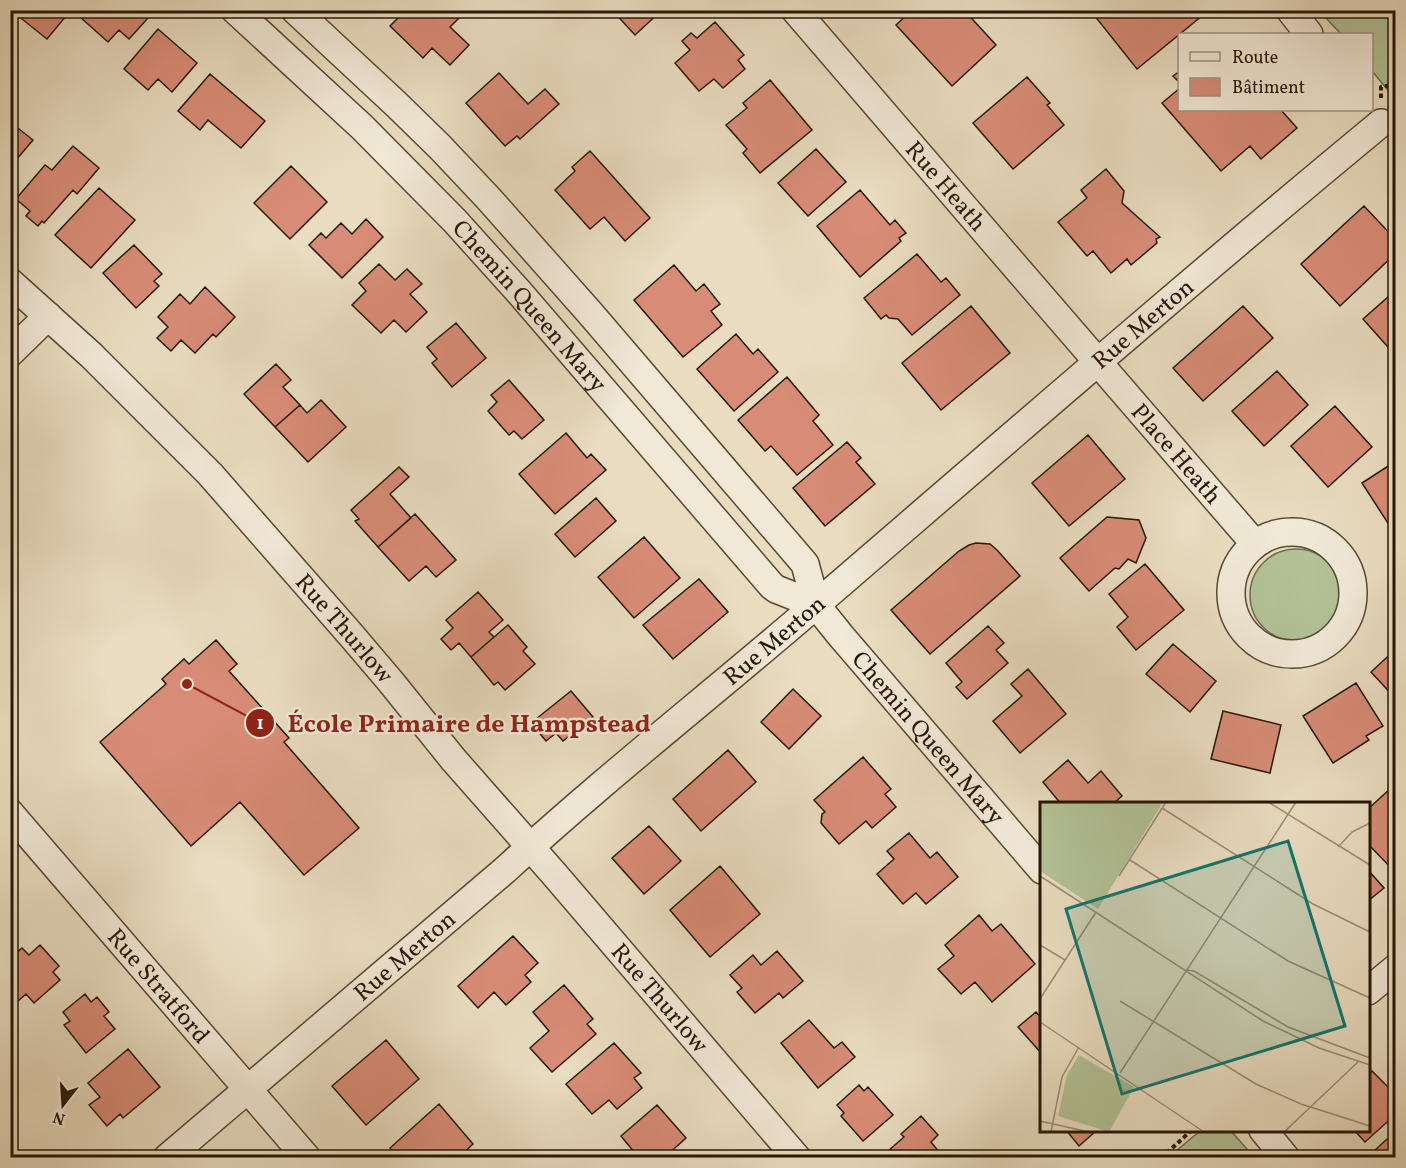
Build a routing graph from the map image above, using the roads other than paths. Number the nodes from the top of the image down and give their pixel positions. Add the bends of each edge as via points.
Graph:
1 (235, 10) edge
2 (295, 10) edge
3 (795, 10) edge
4 (1290, 10) edge
5 (1308, 33) edge
6 (1382, 115) edge
7 (414, 121) junction
8 (385, 149) junction
9 (10, 282) edge
10 (48, 316) junction
11 (10, 353) edge
12 (1098, 363) junction
13 (1255, 544) junction
14 (816, 605) junction
15 (10, 813) edge
16 (530, 847) junction
17 (1040, 869) edge
18 (1395, 968) edge
19 (1370, 989) edge
20 (248, 1089) junction
21 (1264, 1132) edge
22 (167, 1158) edge
23 (307, 1158) edge
24 (797, 1158) edge
25 (1286, 1158) edge

1 - 8 street, Chemin Queen Mary
2 - 7 street, Chemin Queen Mary
3 - 12 street, Rue Heath
4 - 5 street
6 - 12 street, Rue Merton
7 - 8 street
7 - 14 street, Chemin Queen Mary via 590,313 805,564
8 - 14 street, Chemin Queen Mary via 489,259 772,586
9 - 10 street, Rue Thurlow
10 - 11 street
10 - 16 street, Rue Thurlow via 217,482
12 - 13 street, Place Heath
12 - 14 street, Rue Merton
13 - 13 street via 1241,559 1233,578 1231,597 1236,617 1247,634 1282,653 1302,653 1321,647 1348,618 1354,598 1352,578 1344,560 1330,544 1293,531
14 - 16 street, Rue Merton
14 - 17 street, Chemin Queen Mary
15 - 20 street, Rue Stratford
16 - 20 street, Rue Merton
16 - 24 street, Rue Thurlow
18 - 19 street
20 - 22 street, Rue Merton
20 - 23 street, Rue Stratford
21 - 25 street

